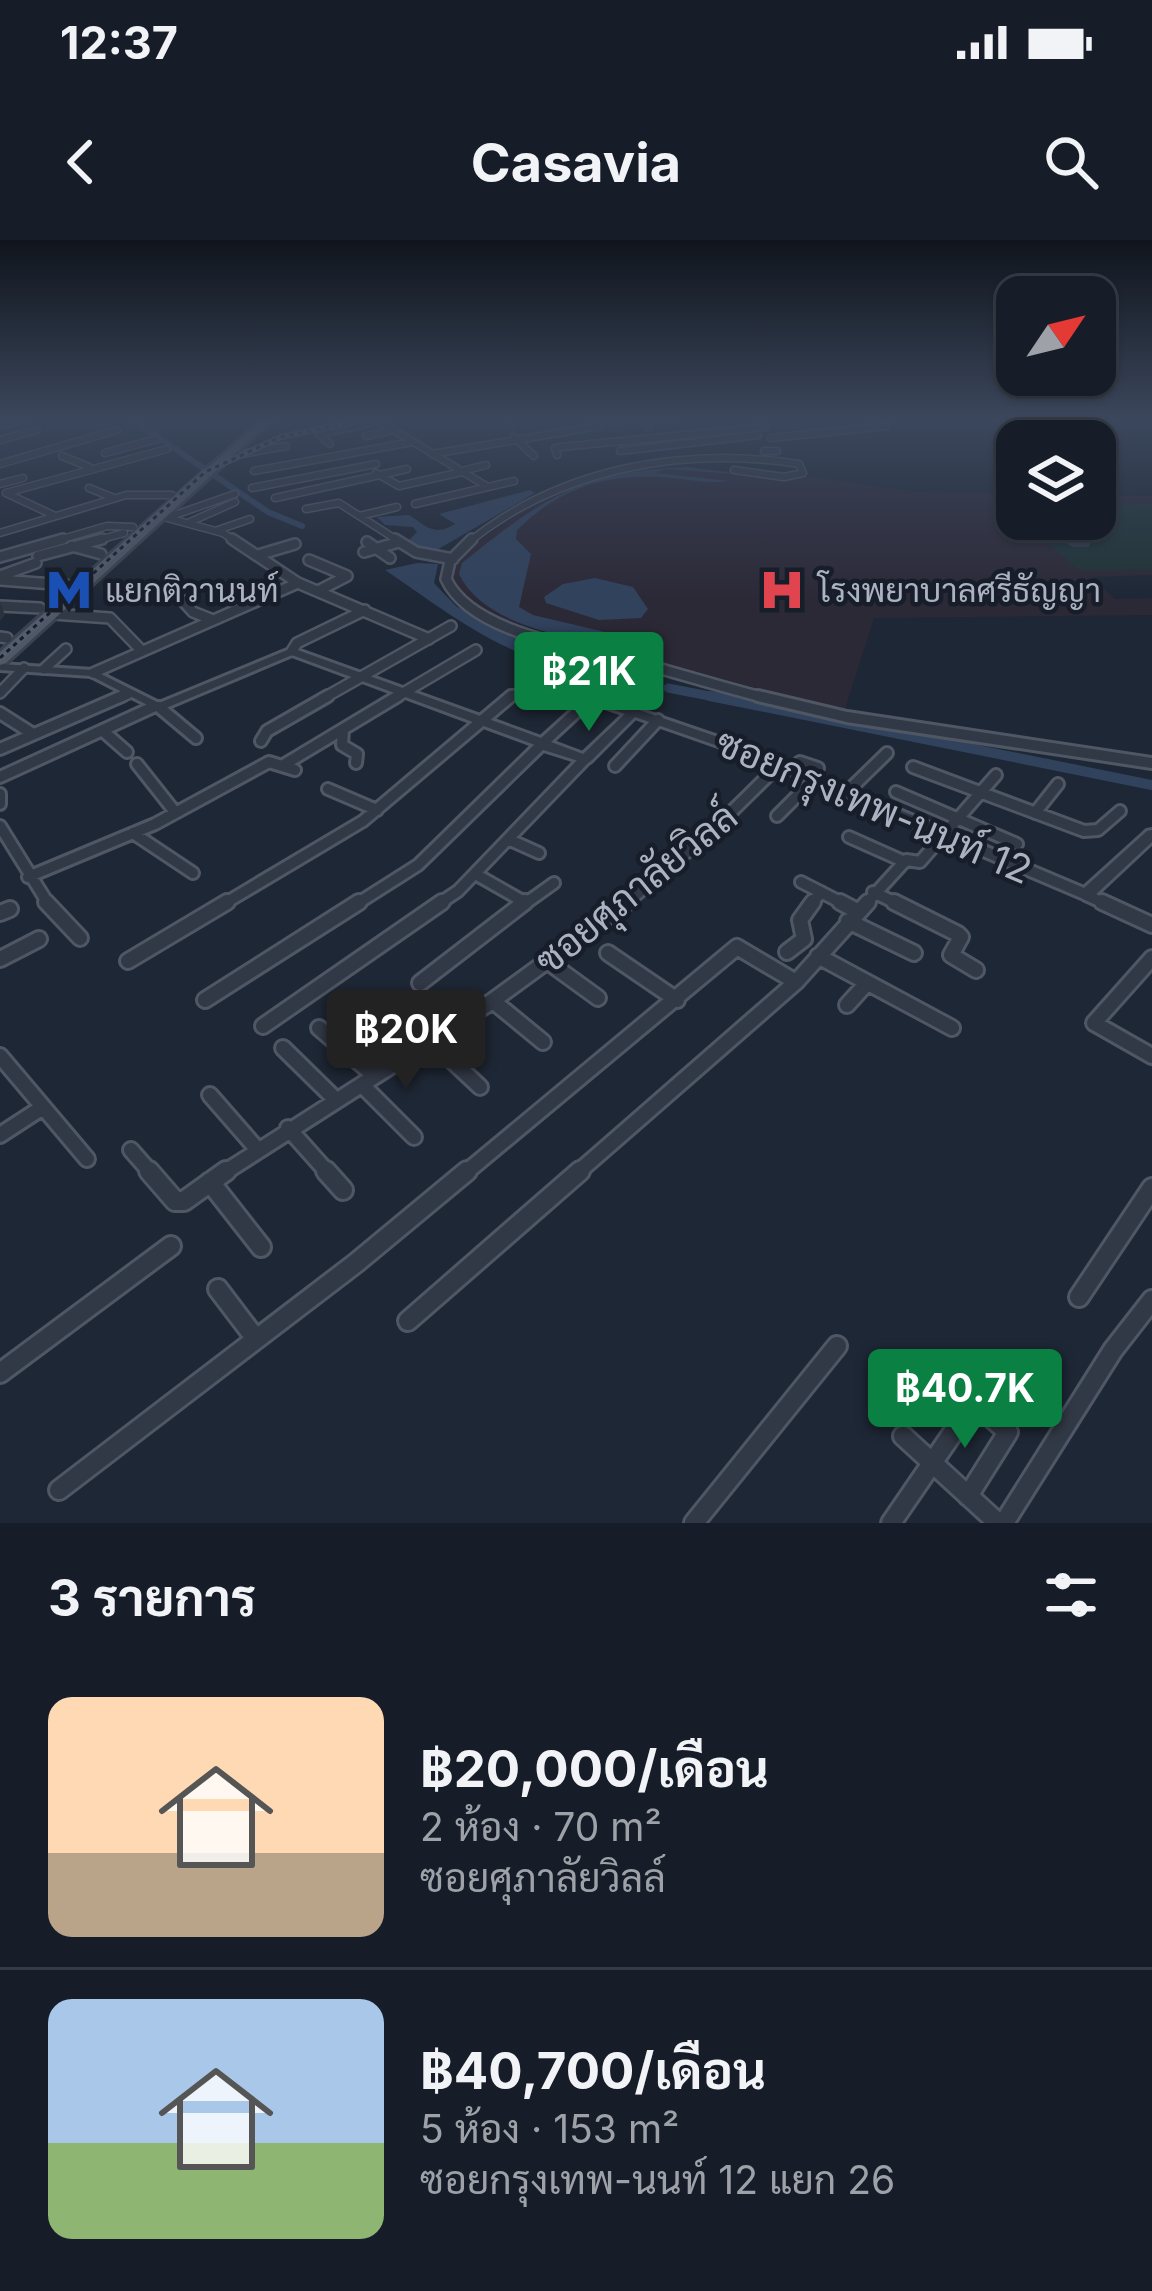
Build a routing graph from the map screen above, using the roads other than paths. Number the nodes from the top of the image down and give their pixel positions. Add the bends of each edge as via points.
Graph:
1 (47, 480) edge
2 (68, 480) edge
3 (192, 480) edge
4 (197, 480) edge
5 (295, 480) edge
6 (358, 480) edge
7 (388, 480) edge
8 (424, 480) edge
9 (476, 480) edge
10 (573, 480) edge
11 (514, 481) dead end
12 (72, 482) dead end
13 (488, 487) junction
14 (89, 488) dead end
15 (252, 488) dead end
16 (2, 491) edge
17 (172, 495) junction
18 (114, 498) junction
19 (274, 498) dead end
20 (415, 503) dead end
21 (33, 506) junction
22 (397, 507) dead end
23 (305, 509) dead end
24 (16, 511) dead end
25 (73, 511) junction
26 (95, 514) dead end
27 (54, 516) junction
28 (164, 516) junction
29 (358, 516) junction
30 (250, 519) dead end
31 (189, 523) junction
32 (129, 530) junction
33 (218, 530) junction
34 (0, 533) edge
35 (399, 542) junction
36 (295, 544) dead end
37 (73, 546) junction
38 (366, 547) dead end
39 (376, 548) junction
40 (101, 554) junction
41 (258, 555) junction
42 (0, 557) edge
43 (390, 558) dead end
44 (453, 559) junction
45 (279, 570) junction
46 (0, 578) edge
47 (298, 583) junction
48 (66, 585) junction
49 (318, 591) junction
50 (183, 601) dead end
51 (0, 606) edge
52 (365, 610) junction
53 (47, 611) junction
54 (212, 620) junction
55 (451, 626) dead end
56 (429, 639) junction
57 (2, 640) edge
58 (66, 649) dead end
59 (476, 650) dead end
60 (142, 651) junction
61 (292, 651) junction
62 (0, 664) edge
63 (24, 668) junction
64 (44, 669) junction
65 (93, 673) junction
66 (360, 677) junction
67 (0, 693) edge
68 (403, 693) junction
69 (128, 694) junction
70 (513, 695) dead end
71 (156, 707) junction
72 (634, 712) junction
73 (0, 713) edge
74 (658, 720) junction
75 (480, 722) junction
76 (103, 730) junction
77 (344, 730) junction
78 (33, 734) junction
79 (196, 738) dead end
80 (261, 741) dead end
81 (541, 745) junction
82 (0, 749) edge
83 (127, 752) dead end
84 (887, 753) dead end
85 (585, 759) junction
86 (356, 763) dead end
87 (1152, 763) edge
88 (137, 764) dead end
89 (615, 766) dead end
90 (786, 767) junction
91 (913, 767) dead end
92 (816, 773) junction
93 (996, 775) dead end
94 (0, 776) edge
95 (1058, 784) dead end
96 (328, 789) dead end
97 (896, 792) dead end
98 (846, 793) junction
99 (980, 793) junction
100 (0, 794) edge
101 (0, 805) edge
102 (377, 810) junction
103 (1120, 811) dead end
104 (175, 812) junction
105 (1036, 814) junction
106 (777, 816) dead end
107 (957, 818) junction
108 (0, 826) edge
109 (133, 833) junction
110 (1152, 833) edge
111 (943, 835) junction
112 (849, 838) dead end
113 (509, 840) junction
114 (1017, 844) dead end
115 (539, 853) dead end
116 (904, 862) junction
117 (193, 873) dead end
118 (477, 875) junction
119 (28, 877) junction
120 (801, 882) dead end
121 (554, 883) dead end
122 (821, 892) junction
123 (873, 892) junction
124 (1086, 895) junction
125 (526, 903) junction
126 (852, 916) junction
127 (1152, 926) edge
128 (80, 938) dead end
129 (39, 939) dead end
130 (787, 952) dead end
131 (608, 953) dead end
132 (914, 953) dead end
133 (818, 956) junction
134 (1152, 958) edge
135 (0, 959) edge
136 (128, 961) dead end
137 (547, 961) junction
138 (976, 970) dead end
139 (420, 982) dead end
140 (796, 982) junction
141 (867, 982) junction
142 (598, 998) dead end
143 (205, 1000) dead end
144 (677, 1000) junction
145 (493, 1001) junction
146 (848, 1005) dead end
147 (263, 1026) dead end
148 (319, 1028) dead end
149 (952, 1028) dead end
150 (430, 1040) junction
151 (543, 1042) dead end
152 (283, 1048) dead end
153 (0, 1056) edge
154 (1152, 1056) edge
155 (368, 1080) junction
156 (480, 1087) dead end
157 (210, 1095) dead end
158 (335, 1099) junction
159 (43, 1107) junction
160 (288, 1128) junction
161 (0, 1135) edge
162 (414, 1137) dead end
163 (257, 1149) junction
164 (131, 1150) dead end
165 (87, 1159) dead end
166 (210, 1182) junction
167 (1152, 1188) edge
168 (343, 1190) dead end
169 (171, 1246) dead end
170 (261, 1247) dead end
171 (218, 1289) dead end
172 (1079, 1298) dead end
173 (1152, 1300) edge
174 (408, 1321) dead end
175 (256, 1339) junction
176 (837, 1346) dead end
177 (0, 1373) edge
178 (949, 1380) dead end
179 (974, 1402) junction
180 (903, 1436) dead end
181 (932, 1464) junction
182 (59, 1490) dead end
183 (968, 1496) junction
184 (694, 1523) edge
185 (891, 1523) edge
186 (1001, 1523) edge

1 - 16 street
2 - 12 street
3 - 17 main road
4 - 28 main road
5 - 15 street
6 - 19 street
7 - 8 street via 399,486
9 - 13 street
10 - 44 street
11 - 13 street
13 - 20 street
14 - 18 street
16 - 21 street
17 - 18 street
17 - 32 main road
18 - 25 street
21 - 24 street
21 - 27 street
22 - 29 street
23 - 29 street via 338,503
25 - 26 street
25 - 27 street
27 - 34 street
28 - 31 street
28 - 31 street via 235,498
28 - 53 main road
29 - 35 street
30 - 33 street
31 - 33 street
32 - 37 street
32 - 40 main road
32 - 42 street via 96,528
33 - 41 street
35 - 39 street
35 - 44 street
36 - 41 street
37 - 40 street
37 - 46 street
38 - 39 street
39 - 43 street
40 - 48 main road
41 - 45 street
44 - 87 street via 445,576 454,594 512,629 842,716
45 - 47 street
45 - 49 street via 314,558 347,576
46 - 48 street
47 - 49 street
47 - 54 street
48 - 53 main road
49 - 52 street
50 - 54 street
51 - 53 street
52 - 56 street
52 - 61 street
53 - 57 main road
53 - 60 street via 110,618
53 - 62 main road
54 - 60 street
55 - 56 street
56 - 66 street
58 - 64 street
59 - 68 street
60 - 65 street
61 - 66 street
61 - 71 street
62 - 63 street
63 - 64 street
63 - 67 street
64 - 65 street
65 - 69 street
66 - 68 street
66 - 80 street
68 - 75 street
68 - 77 street
69 - 71 street
69 - 78 street
70 - 75 street
71 - 76 street
71 - 79 street
72 - 74 street, ซอยกรุงเทพ-นนท์ 12
72 - 81 street, ซอยกรุงเทพ-นนท์ 12 via 588,702
72 - 85 street
73 - 78 street
74 - 89 street
74 - 90 street, ซอยกรุงเทพ-นนท์ 12
75 - 81 street
75 - 102 street
76 - 83 street
76 - 94 street
77 - 86 street via 342,745 357,754
77 - 104 street via 290,767 269,762
78 - 82 street
81 - 85 street
81 - 143 street via 418,865
84 - 98 street
85 - 113 street
88 - 104 street
90 - 92 street, ซอยกรุงเทพ-นนท์ 12
90 - 137 street, ซอยศุภาลัยวิลล์
91 - 99 street
92 - 98 street, ซอยกรุงเทพ-นนท์ 12
92 - 106 street
93 - 99 street
95 - 105 street
96 - 102 street
97 - 107 street
98 - 111 street, ซอยกรุงเทพ-นนท์ 12
99 - 105 street
99 - 107 street
100 - 101 street
102 - 136 street
103 - 105 street via 1091,833
104 - 109 street
107 - 111 street
107 - 114 street
108 - 119 street
109 - 117 street
109 - 119 street
110 - 124 street
111 - 116 street via 920,862
111 - 124 street, ซอยกรุงเทพ-นนท์ 12
112 - 116 street
113 - 115 street
113 - 118 street
116 - 123 street
118 - 125 street
118 - 147 street
119 - 128 street
120 - 122 street
121 - 125 street
122 - 126 street
122 - 130 street via 800,920 804,939
123 - 126 street
123 - 138 street via 958,934 950,955
124 - 127 street, ซอยกรุงเทพ-นนท์ 12
125 - 139 street
126 - 132 street
126 - 133 street
129 - 135 street
131 - 144 street
133 - 140 street
133 - 141 street
134 - 154 street via 1094,1023
137 - 142 street
137 - 145 street, ซอยศุภาลัยวิลล์
140 - 144 street via 736,947
140 - 174 street
141 - 146 street
141 - 149 street
144 - 175 street
145 - 150 street, ซอยศุภาลัยวิลล์
145 - 151 street
148 - 155 street
150 - 155 street, ซอยศุภาลัยวิลล์
150 - 156 street
152 - 158 street
153 - 159 street
155 - 158 street, ซอยศุภาลัยวิลล์
155 - 162 street
157 - 163 street
158 - 160 street, ซอยศุภาลัยวิลล์
159 - 161 street
159 - 165 street
160 - 163 street, ซอยศุภาลัยวิลล์
160 - 168 street
163 - 166 street, ซอยศุภาลัยวิลล์
164 - 166 street, ซอยศุภาลัยวิลล์ via 175,1202
166 - 170 street
167 - 172 street
169 - 177 street
171 - 175 street
173 - 186 street
175 - 182 street
176 - 184 street
178 - 179 street
179 - 181 street
179 - 183 street via 1008,1436
180 - 181 street
181 - 183 street
181 - 185 street
183 - 186 street

